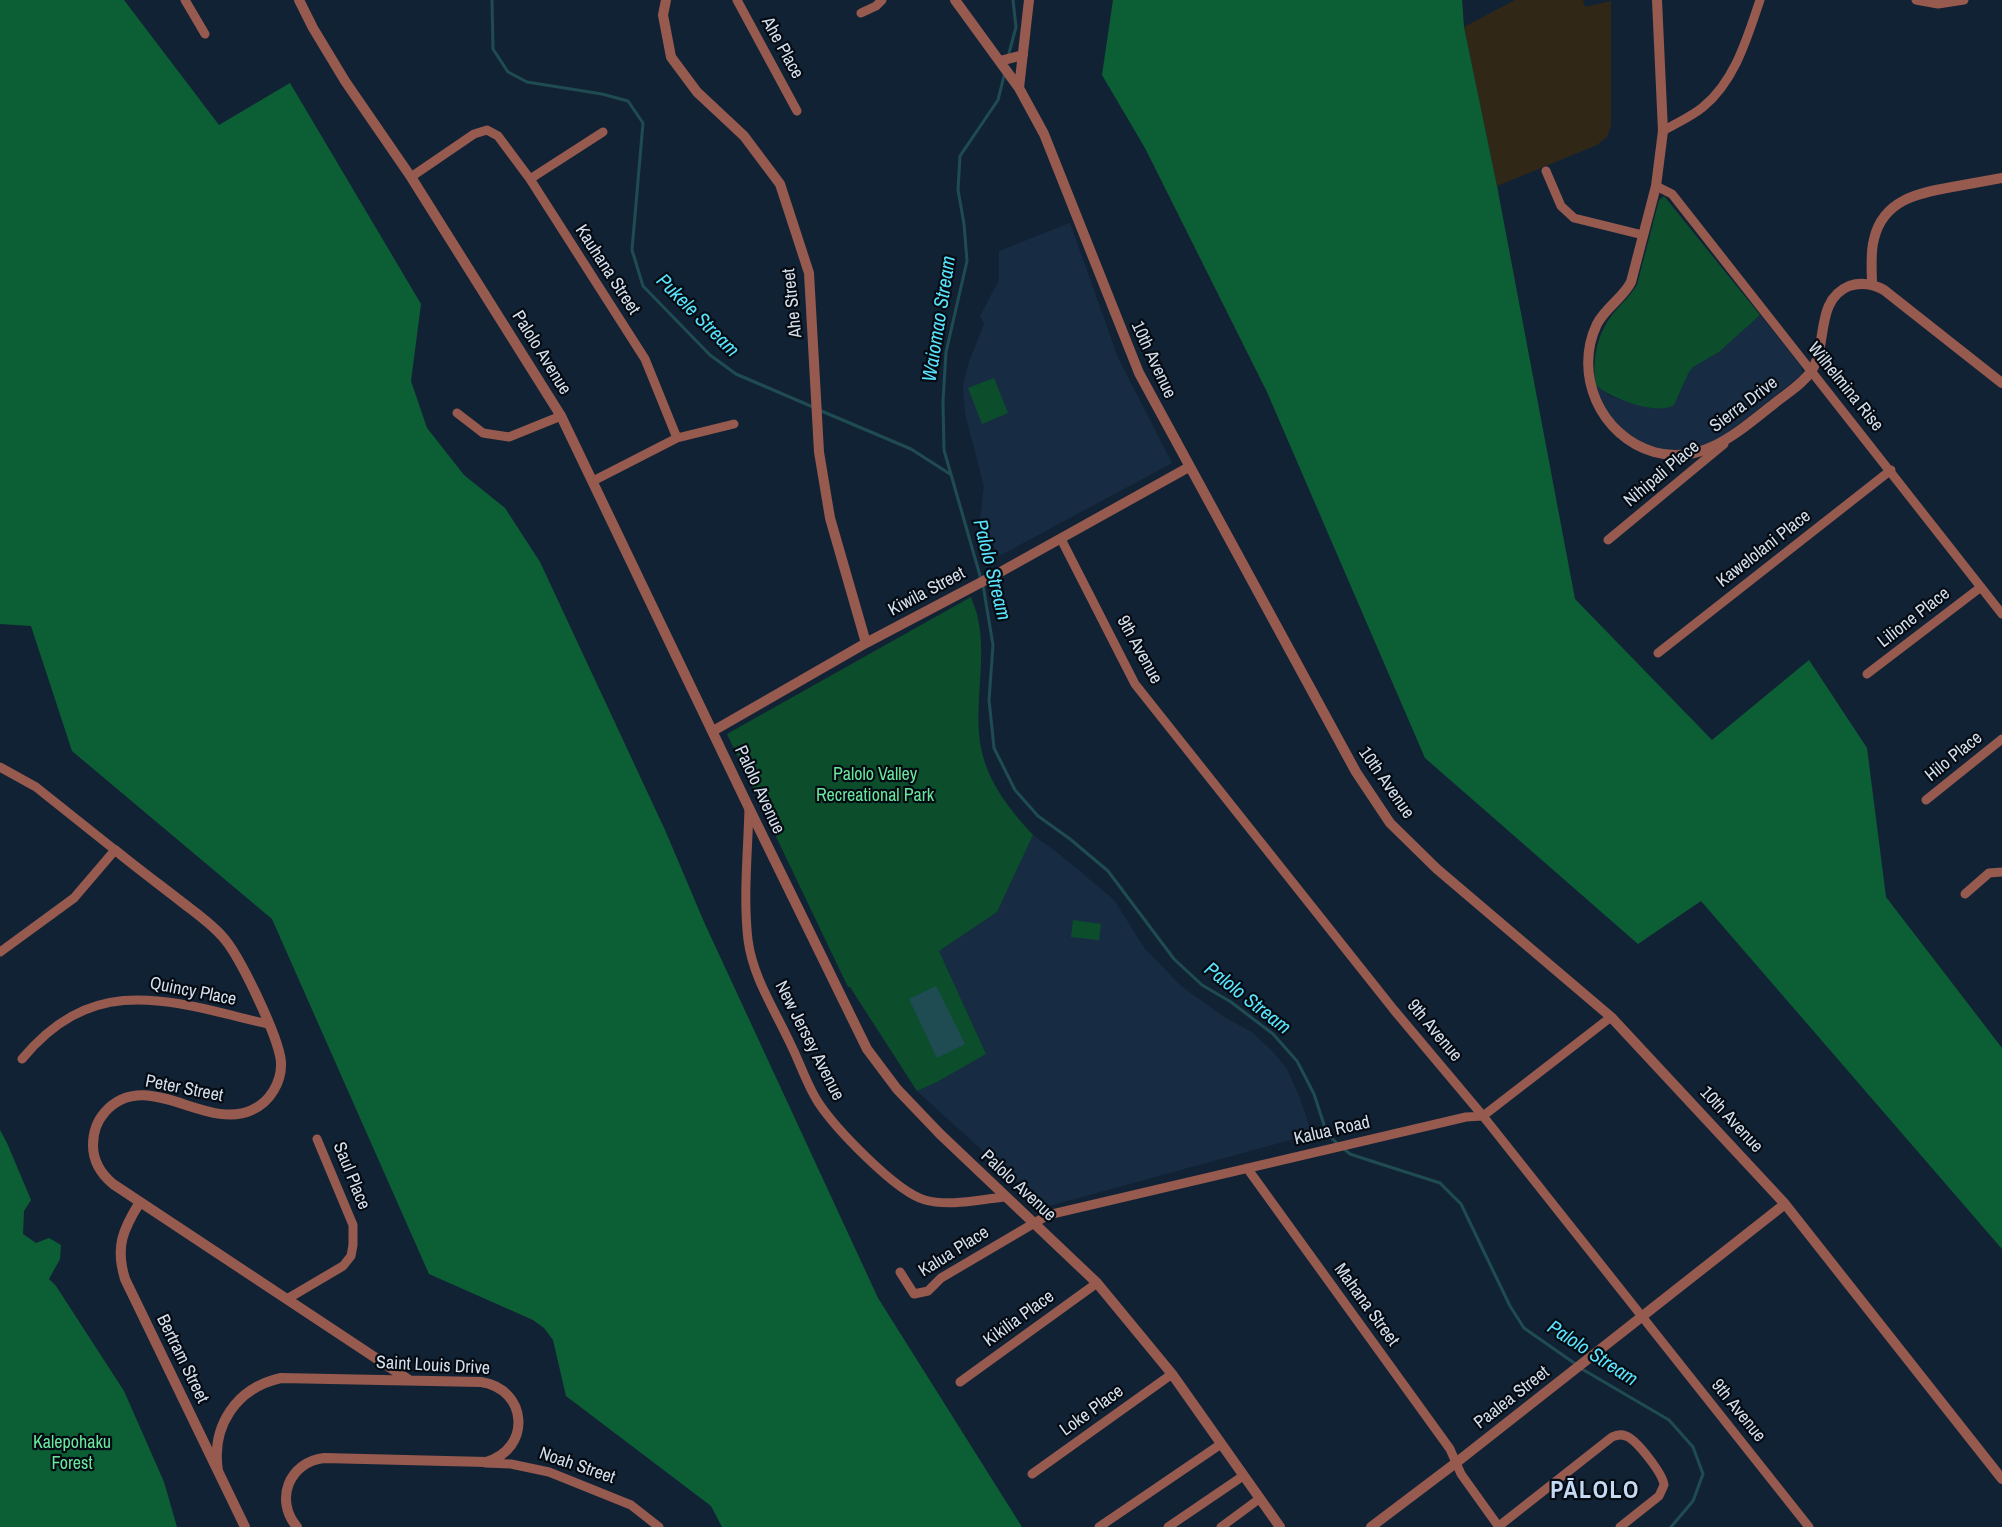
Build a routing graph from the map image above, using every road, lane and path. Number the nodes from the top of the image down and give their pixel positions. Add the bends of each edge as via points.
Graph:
1 (185, 0) edge
2 (666, 0) edge
3 (737, 0) edge
4 (882, 0) edge
5 (955, 0) edge
6 (1029, 0) edge
7 (1657, 0) edge
8 (1760, 0) edge
9 (1916, 0) edge
10 (1964, 0) edge
11 (298, 1) edge
12 (861, 13) dead end
13 (205, 34) dead end
14 (1023, 55) junction
15 (1000, 61) junction
16 (1019, 88) junction
17 (798, 111) dead end
18 (1662, 131) junction
19 (603, 132) dead end
20 (1546, 171) dead end
21 (411, 177) junction
22 (2002, 178) edge
23 (530, 179) junction
24 (1656, 186) junction
25 (1643, 235) junction
26 (1872, 285) junction
27 (1811, 372) junction
28 (2002, 383) edge
29 (457, 413) dead end
30 (561, 416) junction
31 (734, 424) dead end
32 (1737, 432) junction
33 (677, 438) junction
34 (1189, 467) junction
35 (1891, 470) junction
36 (593, 481) junction
37 (1061, 539) junction
38 (1608, 540) dead end
39 (1980, 587) junction
40 (2002, 614) edge
41 (866, 643) junction
42 (1658, 654) dead end
43 (1868, 674) dead end
44 (713, 731) junction
45 (2002, 739) edge
46 (0, 767) edge
47 (1926, 800) dead end
48 (749, 808) junction
49 (115, 850) junction
50 (2002, 872) edge
51 (1965, 894) dead end
52 (0, 952) edge
53 (1611, 1017) junction
54 (268, 1024) junction
55 (22, 1059) dead end
56 (1483, 1116) junction
57 (317, 1139) dead end
58 (1247, 1168) junction
59 (1006, 1197) junction
60 (140, 1202) junction
61 (1785, 1204) junction
62 (1033, 1223) junction
63 (900, 1272) dead end
64 (1098, 1283) junction
65 (287, 1299) junction
66 (1641, 1316) junction
67 (1172, 1374) junction
68 (409, 1380) junction
69 (960, 1382) dead end
70 (1221, 1444) junction
71 (1457, 1462) junction
72 (474, 1463) junction
73 (218, 1471) junction
74 (1032, 1474) dead end
75 (1243, 1476) junction
76 (2002, 1479) edge
77 (1259, 1499) junction
78 (1276, 1526) edge
79 (1499, 1526) edge
80 (245, 1527) edge
81 (297, 1527) edge
82 (659, 1527) edge
83 (1098, 1527) edge
84 (1168, 1527) edge
85 (1221, 1527) edge
86 (1371, 1527) edge
87 (1620, 1527) edge
88 (1809, 1527) edge

1 - 13 street
2 - 41 street, Ahe Street via 663,15 671,57 697,92 744,136 780,184 809,273 819,452 830,518
3 - 17 street, Ahe Place
4 - 12 street
5 - 15 street, 10th Avenue
6 - 14 street
7 - 18 street, Sierra Drive
8 - 18 street via 1739,58 1723,88 1702,108
9 - 10 street via 1938,4
11 - 21 street, Palolo Avenue via 345,81
14 - 15 street
14 - 16 street
15 - 16 street, 10th Avenue
16 - 34 street, 10th Avenue via 1044,134 1139,373
18 - 24 street, Sierra Drive
19 - 23 street
20 - 25 street via 1561,206 1574,218
21 - 23 street, Kauhana Street via 474,134 487,130 498,136
21 - 30 street, Palolo Avenue
22 - 26 street via 1917,194 1896,204 1876,231
23 - 33 street, Kauhana Street via 645,359
24 - 25 street, Sierra Drive
24 - 27 street, Wilhelmina Rise via 1672,194
25 - 32 street, Sierra Drive via 1629,285 1604,314 1590,343 1588,375 1598,406 1626,438 1645,449 1666,454 1709,449
26 - 27 street, Sierra Drive via 1852,285 1831,300
26 - 28 street via 1884,290
27 - 32 street, Sierra Drive
27 - 35 street, Wilhelmina Rise
29 - 30 street via 483,433 509,437
30 - 36 street, Palolo Avenue
31 - 33 street
32 - 38 street, Nihipali Place
33 - 36 street
34 - 37 street, Kiwila Street
34 - 53 street, 10th Avenue via 1356,772 1390,823 1437,869
35 - 39 street, Wilhelmina Rise
35 - 42 street, Kawelolani Place
36 - 44 street, Palolo Avenue
37 - 41 street, Kiwila Street
37 - 56 street, 9th Avenue via 1136,684 1394,1010
39 - 40 street, Wilhelmina Rise
39 - 43 street, Lilione Place
41 - 44 street, Kiwila Street
44 - 48 street, Palolo Avenue
45 - 47 street, Hilo Place
46 - 49 street, Peter Street via 36,787
48 - 59 street, Palolo Avenue via 867,1049 907,1101
48 - 59 street, New Jersey Avenue via 747,913 754,970 817,1101 847,1137 906,1191 924,1200 945,1202
49 - 52 street via 74,898
49 - 54 street, Peter Street via 221,935 239,959
50 - 51 street via 1989,873
53 - 56 street
53 - 61 street, 10th Avenue
54 - 55 street, Quincy Place via 162,1000 122,1000 66,1018
54 - 60 street, Peter Street via 280,1055 280,1077 270,1096 253,1110 224,1114 141,1095 119,1101 102,1116 93,1145 98,1167 113,1185
56 - 58 street, Kalua Road
56 - 66 street, 9th Avenue
57 - 65 street, Saul Place via 353,1225 351,1256 343,1266
58 - 62 street, Kalua Road via 1048,1215
58 - 71 street, Mahana Street
59 - 62 street, Palolo Avenue
60 - 65 street, Peter Street
60 - 73 street, Bertram Street via 123,1232 122,1270
61 - 66 street, Paalea Street
61 - 76 street, 10th Avenue
62 - 63 street, Kalua Place via 941,1278 928,1291 915,1294
62 - 64 street, Palolo Avenue
64 - 67 street, Palolo Avenue
64 - 69 street, Kikilia Place
65 - 68 street, Peter Street
66 - 71 street, Paalea Street
66 - 88 street, 9th Avenue
67 - 70 street, Palolo Avenue
67 - 74 street, Loke Place
68 - 72 street, Saint Louis Drive via 481,1382 493,1384 508,1394 518,1416 514,1440 498,1458
68 - 73 street, Saint Louis Drive via 293,1377 260,1385 241,1398 222,1426 216,1448
70 - 75 street, Palolo Avenue
70 - 83 street
71 - 79 street, Mahana Street via 1461,1474
71 - 86 street, Paalea Street
72 - 81 street, Saint Louis Drive via 312,1460 297,1470 287,1486 288,1511
72 - 82 street, Noah Street via 511,1464 549,1472 631,1504
73 - 80 street, Bertram Street
75 - 77 street, Palolo Avenue
75 - 84 street
77 - 78 street, Palolo Avenue
77 - 85 street
79 - 87 street via 1612,1437 1622,1435 1632,1439 1661,1474 1664,1485 1659,1496

